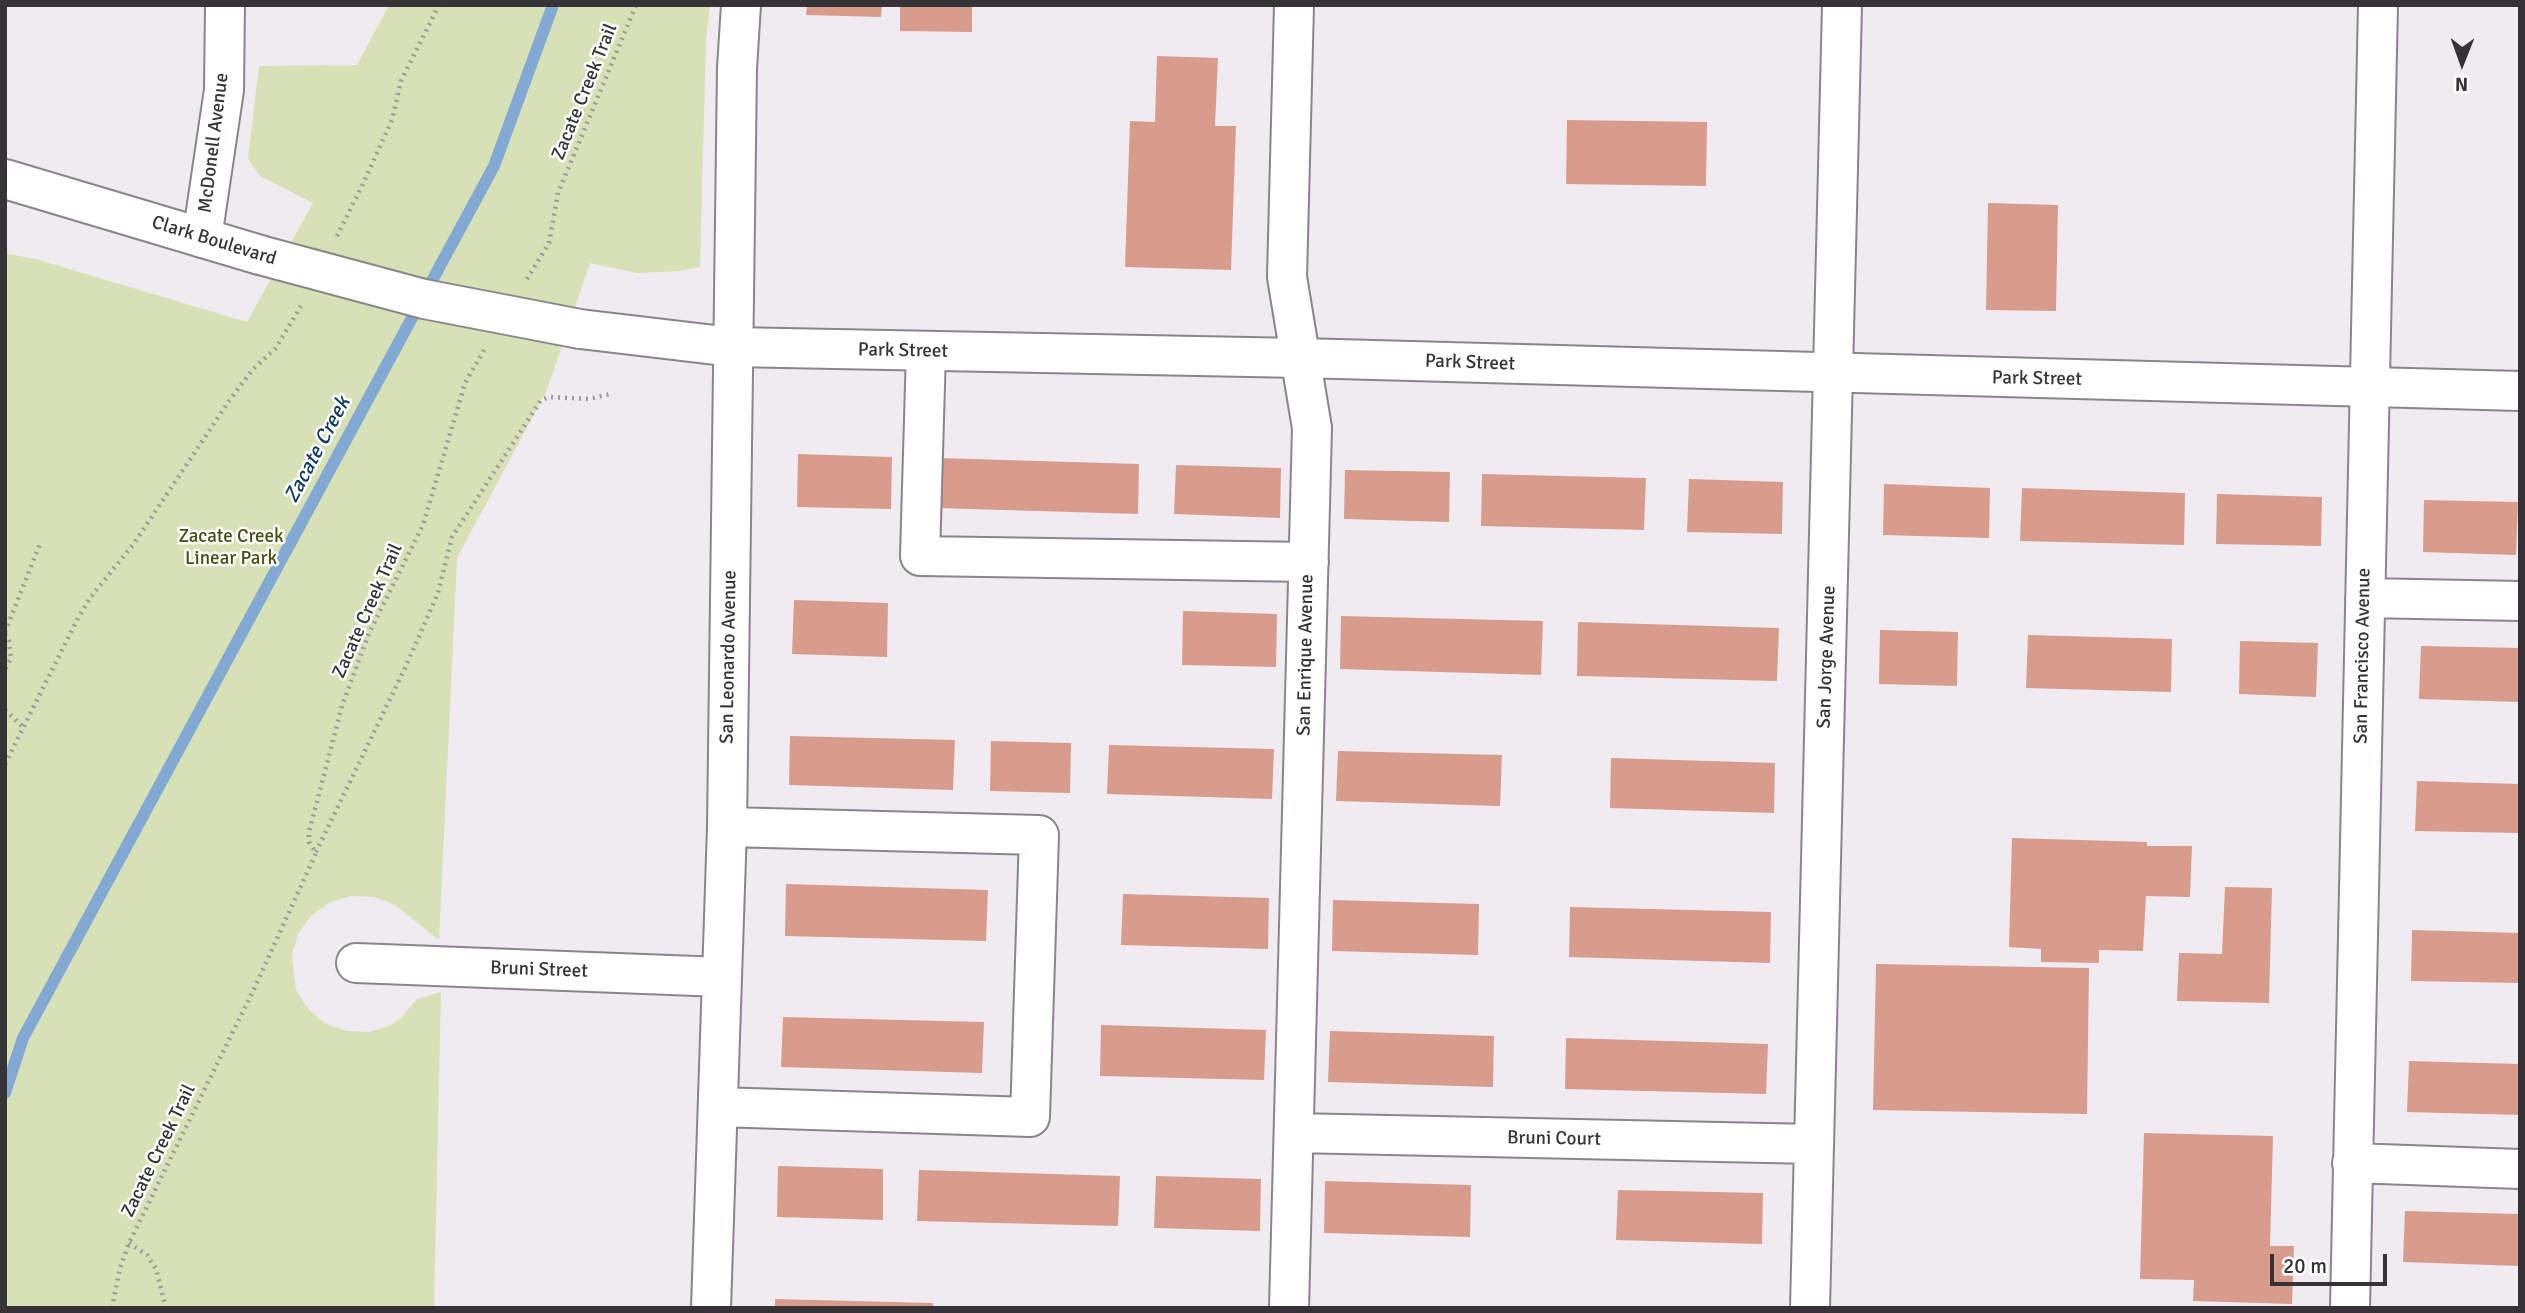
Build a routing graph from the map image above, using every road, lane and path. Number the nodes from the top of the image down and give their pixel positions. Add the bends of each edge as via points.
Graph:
1 (225, 5) edge
2 (439, 5) edge
3 (636, 5) edge
4 (741, 5) edge
5 (1294, 5) edge
6 (1842, 5) edge
7 (2378, 5) edge
8 (5, 178) edge
9 (202, 238) junction
10 (331, 247) dead end
11 (521, 289) dead end
12 (306, 297) dead end
13 (424, 299) joint
14 (732, 347) junction
15 (486, 348) dead end
16 (926, 351) junction
17 (1300, 358) junction
18 (1834, 373) junction
19 (2370, 387) junction
20 (2520, 391) edge
21 (610, 394) dead end
22 (40, 544) dead end
23 (1309, 562) junction
24 (2365, 598) junction
25 (2520, 601) edge
26 (5, 633) edge
27 (5, 670) edge
28 (5, 710) edge
29 (24, 728) junction
30 (5, 764) edge
31 (727, 827) junction
32 (316, 853) junction
33 (356, 963) dead end
34 (722, 977) junction
35 (718, 1107) junction
36 (1294, 1133) junction
37 (1814, 1144) junction
38 (2352, 1163) junction
39 (2520, 1169) edge
40 (129, 1243) junction
41 (112, 1308) edge
42 (166, 1308) edge
43 (711, 1308) edge
44 (1289, 1308) edge
45 (1810, 1308) edge
46 (2350, 1308) edge

1 - 9 street, McDonell Avenue via 224,90
2 - 10 path via 401,81 391,120
3 - 11 path, Zacate Creek Trail via 558,193 549,243
4 - 14 street, San Leonardo Avenue
5 - 17 street, San Enrique Avenue via 1287,276
6 - 18 street, San Jorge Avenue
7 - 19 street, San Francisco Avenue
8 - 9 street, Clark Boulevard
9 - 13 street, Clark Boulevard, bridge
12 - 29 path via 275,349 229,401 135,542 90,598
13 - 14 street, Park Street, bridge via 580,329
14 - 16 street, Park Street
14 - 31 street, San Leonardo Avenue
15 - 32 path, Zacate Creek Trail via 465,383 423,525 369,633 342,706 309,832
16 - 17 street, Park Street
16 - 23 street via 920,556
17 - 18 street, Park Street
17 - 23 street, San Enrique Avenue via 1312,428
18 - 19 street, Park Street
18 - 37 street, San Jorge Avenue
19 - 20 street, Park Street
19 - 24 street, San Francisco Avenue
21 - 32 path via 541,400 482,490 452,537 438,593
22 - 26 path
23 - 36 street, San Enrique Avenue
24 - 25 street
24 - 38 street, San Francisco Avenue
26 - 27 path via 11,658
28 - 29 path
29 - 30 path
31 - 34 street, San Leonardo Avenue
31 - 35 street via 1039,835 1030,1117
32 - 40 path, Zacate Creek Trail
33 - 34 street, Bruni Street
34 - 35 street, San Leonardo Avenue
35 - 43 street, San Leonardo Avenue
36 - 37 street, Bruni Court
36 - 44 street, San Enrique Avenue
37 - 45 street, San Jorge Avenue
38 - 39 street
38 - 46 street, San Francisco Avenue
40 - 41 path, Zacate Creek Trail
40 - 42 path via 147,1255 156,1269

